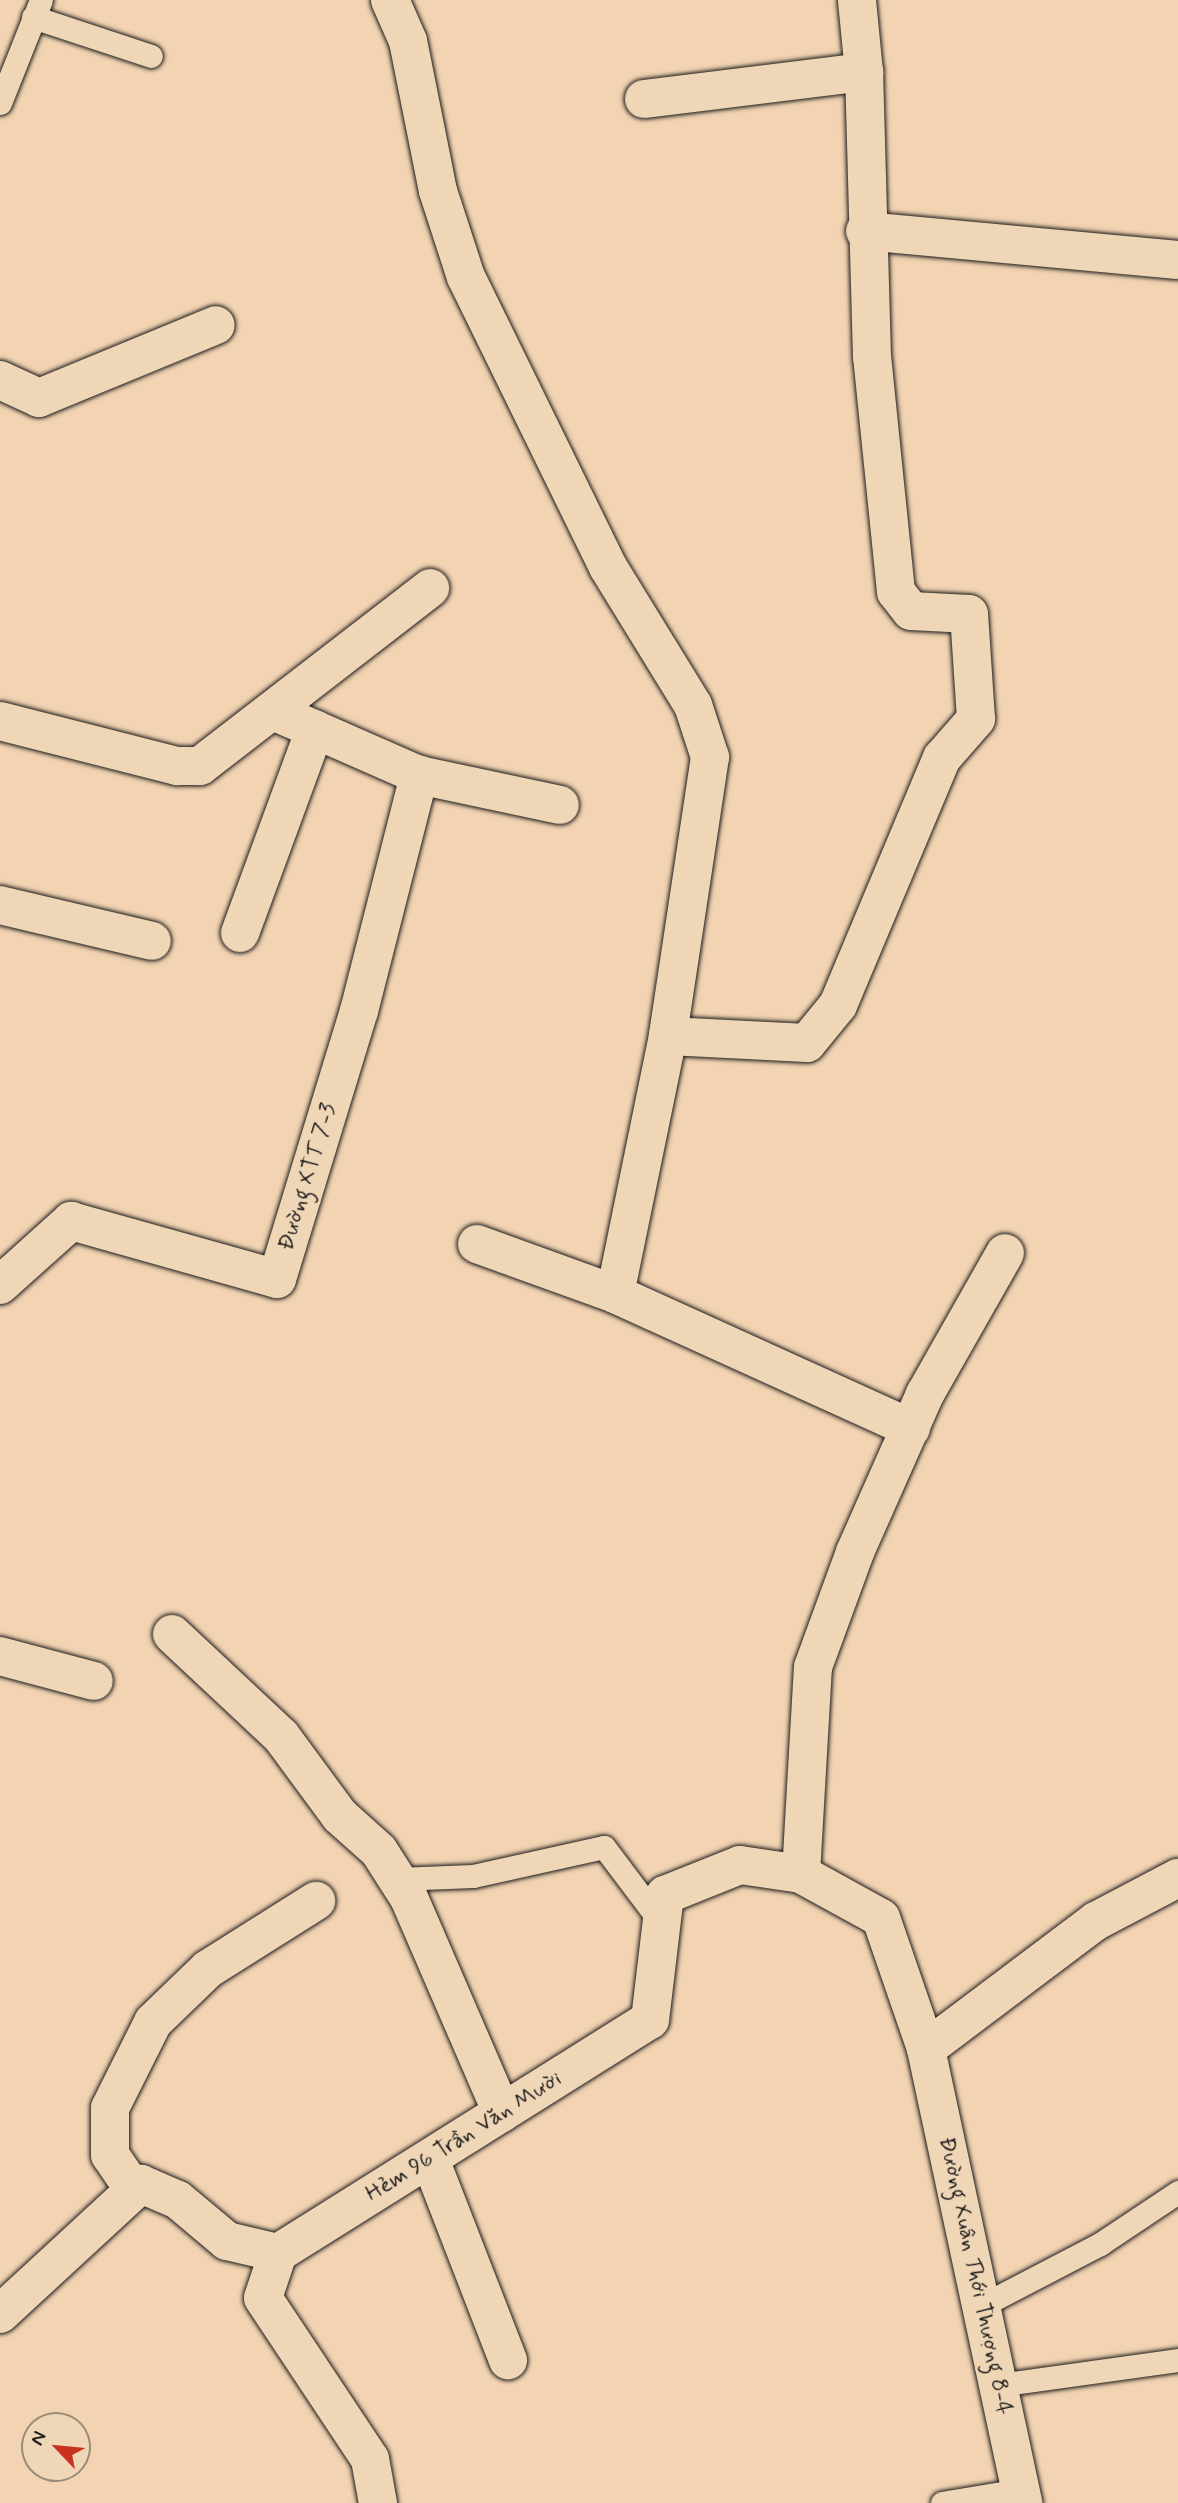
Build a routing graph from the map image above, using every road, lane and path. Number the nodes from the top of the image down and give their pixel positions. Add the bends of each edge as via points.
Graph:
1 (390, 0) edge
2 (857, 0) edge
3 (37, 8) edge
4 (151, 56) dead end
5 (864, 72) junction
6 (644, 99) dead end
7 (0, 103) edge
8 (865, 230) junction
9 (1178, 260) edge
10 (216, 325) dead end
11 (0, 380) edge
12 (430, 588) dead end
13 (273, 711) junction
14 (0, 721) edge
15 (315, 729) junction
16 (419, 775) junction
17 (560, 805) dead end
18 (0, 905) edge
19 (240, 933) dead end
20 (152, 941) dead end
21 (668, 1036) junction
22 (477, 1244) dead end
23 (1005, 1253) dead end
24 (0, 1285) edge
25 (615, 1294) junction
26 (911, 1428) junction
27 (172, 1634) dead end
28 (0, 1656) edge
29 (94, 1681) dead end
30 (802, 1874) junction
31 (1178, 1878) edge
32 (397, 1879) junction
33 (316, 1901) dead end
34 (662, 1924) junction
35 (926, 2049) junction
36 (502, 2113) junction
37 (430, 2160) junction
38 (134, 2190) junction
39 (1178, 2192) edge
40 (278, 2253) junction
41 (981, 2306) junction
42 (0, 2314) edge
43 (508, 2360) dead end
44 (1178, 2360) edge
45 (998, 2385) junction
46 (1022, 2496) edge
47 (378, 2503) edge
48 (942, 2503) edge

1 - 21 street via 408,41 438,191 466,277 608,567 693,705 704,734 710,757
2 - 5 street
3 - 4 lane
3 - 7 lane
5 - 6 street
5 - 8 street
8 - 9 street
8 - 21 street via 872,357 896,592 911,611 969,614 976,719 942,758 838,1005 807,1043
10 - 11 street via 39,398
12 - 13 street
13 - 14 street via 200,766 177,766
13 - 15 street
15 - 16 street
15 - 19 street
16 - 17 street
16 - 24 street, Đường XTT 7-3 via 359,1012 277,1279 71,1221
18 - 20 street
21 - 25 street
22 - 25 street
23 - 26 street
25 - 26 street
26 - 30 street via 855,1552 813,1667
27 - 32 street via 281,1735 340,1816 379,1852
28 - 29 street
30 - 34 street via 740,1865 665,1895
30 - 35 street, Đường Xuân Thới Thượng 8-4 via 881,1918
31 - 35 street via 1096,1921
32 - 34 lane via 473,1876 604,1847
32 - 36 street
33 - 38 street via 208,1969 153,2022 110,2108 110,2155
34 - 36 street, Hẻm 96 Trần Văn Mười via 650,2020
35 - 41 street, Đường Xuân Thới Thượng 8-4
36 - 37 street, Hẻm 96 Trần Văn Mười
37 - 40 street, Hẻm 96 Trần Văn Mười
37 - 43 street
38 - 40 street via 141,2184 178,2200 227,2242
38 - 42 street
39 - 41 lane via 1100,2244
40 - 47 street via 263,2298 370,2459
41 - 45 street, Đường Xuân Thới Thượng 8-4
44 - 45 lane
45 - 46 street, Đường Xuân Thới Thượng 8-4
46 - 48 lane

